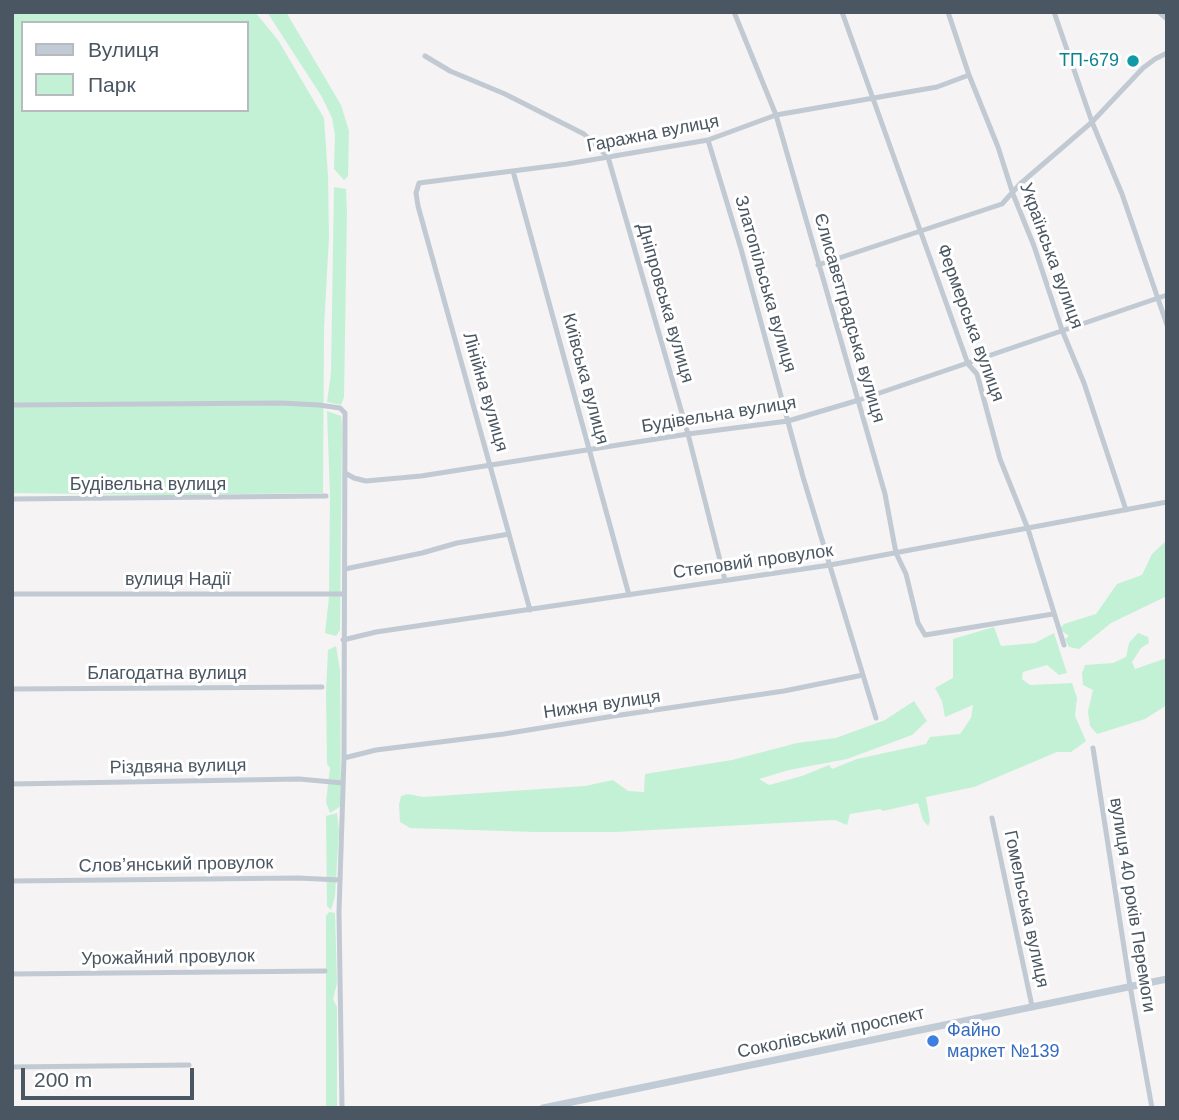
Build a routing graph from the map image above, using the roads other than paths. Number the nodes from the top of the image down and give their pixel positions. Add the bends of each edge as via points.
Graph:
1 (734, 12) edge
2 (842, 12) edge
3 (948, 12) edge
4 (1054, 12) edge
5 (1159, 12) edge
6 (1167, 19) edge
7 (1167, 53) edge
8 (425, 56) dead end
9 (969, 75) junction
10 (874, 98) junction
11 (776, 115) junction
12 (1092, 122) junction
13 (708, 141) junction
14 (608, 157) junction
15 (513, 171) junction
16 (419, 183) joint
17 (1013, 194) junction
18 (922, 232) junction
19 (818, 265) junction
20 (1167, 295) edge
21 (1157, 298) junction
22 (1167, 325) edge
23 (1062, 330) junction
24 (968, 364) junction
25 (859, 400) junction
26 (12, 405) edge
27 (788, 421) junction
28 (688, 434) junction
29 (590, 450) junction
30 (491, 466) junction
31 (345, 473) junction
32 (326, 496) dead end
33 (12, 499) edge
34 (1167, 502) edge
35 (1126, 510) junction
36 (1028, 529) junction
37 (509, 534) junction
38 (897, 553) junction
39 (830, 565) junction
40 (345, 569) junction
41 (725, 580) junction
42 (12, 594) edge
43 (344, 594) junction
44 (629, 595) junction
45 (530, 610) junction
46 (1053, 614) junction
47 (343, 640) junction
48 (1063, 645) dead end
49 (863, 675) junction
50 (322, 687) dead end
51 (12, 689) edge
52 (876, 718) dead end
53 (1093, 748) dead end
54 (344, 758) junction
55 (343, 783) junction
56 (12, 784) edge
57 (992, 818) dead end
58 (340, 880) junction
59 (12, 881) edge
60 (325, 971) dead end
61 (12, 974) edge
62 (1167, 979) edge
63 (1130, 986) junction
64 (1032, 1006) junction
65 (189, 1065) dead end
66 (12, 1067) edge
67 (342, 1108) edge
68 (543, 1108) edge
69 (1152, 1108) edge

1 - 11 street, Єлисаветградська вулиця
2 - 10 street, Фермерська вулиця
3 - 9 street, Українська вулиця
4 - 12 street
5 - 6 street
7 - 12 street via 1143,68
8 - 14 street via 584,134
9 - 10 street, Гаражна вулиця via 937,87
9 - 17 street, Українська вулиця
10 - 11 street, Гаражна вулиця
10 - 18 street, Фермерська вулиця
11 - 13 street, Гаражна вулиця
11 - 19 street, Єлисаветградська вулиця
12 - 17 street
12 - 21 street
13 - 14 street, Гаражна вулиця
13 - 27 street, Златопільська вулиця
14 - 15 street, Гаражна вулиця
14 - 28 street, Дніпровська вулиця
15 - 16 street, Гаражна вулиця
15 - 29 street, Київська вулиця
16 - 30 street, Лінійна вулиця via 418,206
17 - 18 street via 1002,204
17 - 23 street, Українська вулиця
18 - 19 street
18 - 24 street, Фермерська вулиця
19 - 25 street, Єлисаветградська вулиця
20 - 21 street, Будівельна вулиця
21 - 22 street
21 - 23 street, Будівельна вулиця
23 - 24 street, Будівельна вулиця
23 - 35 street, Українська вулиця
24 - 25 street, Будівельна вулиця
24 - 36 street, Фермерська вулиця via 977,374 1000,459
25 - 27 street, Будівельна вулиця
25 - 38 street, Єлисаветградська вулиця
26 - 31 street via 281,403 340,408 345,413
27 - 28 street, Будівельна вулиця
27 - 39 street, Златопільська вулиця
28 - 29 street, Будівельна вулиця
28 - 41 street, Дніпровська вулиця
29 - 30 street, Будівельна вулиця
29 - 44 street, Київська вулиця
30 - 31 street, Будівельна вулиця via 366,481
30 - 37 street, Лінійна вулиця
31 - 40 street
32 - 33 street, Будівельна вулиця
34 - 35 street, Степовий провулок
35 - 36 street, Степовий провулок
36 - 38 street, Степовий провулок
36 - 46 street, Фермерська вулиця
37 - 40 street
37 - 45 street, Лінійна вулиця
38 - 39 street, Степовий провулок
38 - 46 street, Єлисаветградська вулиця via 925,635
39 - 41 street, Степовий провулок
39 - 49 street, Златопільська вулиця
40 - 43 street
41 - 44 street, Степовий провулок
42 - 43 street, вулиця Надії
43 - 47 street
44 - 45 street, Степовий провулок
45 - 47 street, Степовий провулок
46 - 48 street, Фермерська вулиця
47 - 54 street
49 - 52 street, Златопільська вулиця
49 - 54 street, Нижня вулиця
50 - 51 street, Благодатна вулиця
53 - 63 street, вулиця 40 років Перемоги
54 - 55 street
55 - 56 street, Різдвяна вулиця via 299,779
55 - 58 street
57 - 64 street, Гомельська вулиця
58 - 59 street, Словʼянський провулок
58 - 67 street
60 - 61 street, Урожайний провулок
62 - 63 street, Соколівський проспект
63 - 64 street, Соколівський проспект
63 - 69 street, вулиця 40 років Перемоги
64 - 68 street, Соколівський проспект
65 - 66 street

